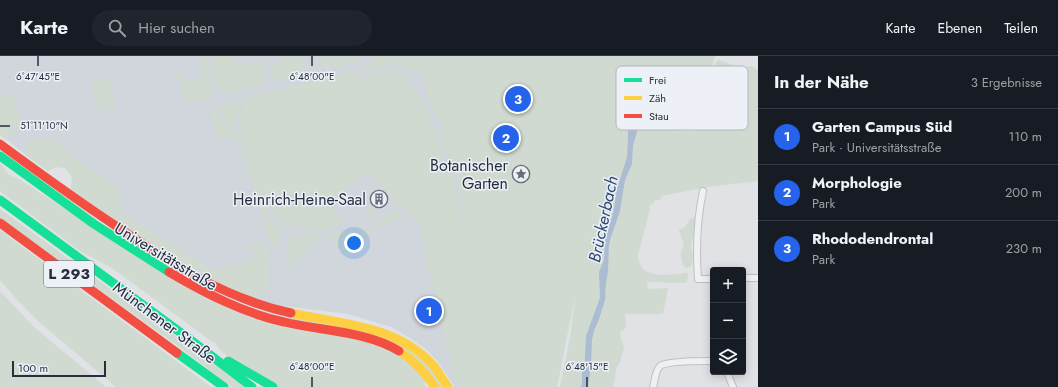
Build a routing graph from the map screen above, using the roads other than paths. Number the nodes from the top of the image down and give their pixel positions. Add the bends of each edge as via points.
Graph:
1 (0, 144) edge
2 (0, 156) edge
3 (703, 191) dead end
4 (0, 200) edge
5 (0, 223) edge
6 (746, 278) edge
7 (758, 278) edge
8 (710, 279) edge
9 (188, 338) junction
10 (710, 361) edge
11 (728, 375) edge
12 (224, 387) edge
13 (252, 387) edge
14 (273, 387) edge
15 (435, 387) edge
16 (448, 387) edge
17 (653, 387) edge
18 (733, 387) edge

1 - 16 main road, Universitätsstraße via 139,242 195,276 262,306 295,315 361,326 398,338 425,357
2 - 15 main road, Universitätsstraße via 90,222 206,292 264,317 382,342 410,358
3 - 8 street via 699,212 698,279
4 - 9 main road, Münchener Straße / L 293
5 - 12 main road, Münchener Straße / L 293
6 - 7 street
9 - 13 main road, Münchener Straße / L 293
9 - 14 main road via 203,343 232,364
10 - 17 street via 662,365 658,368
11 - 18 street

